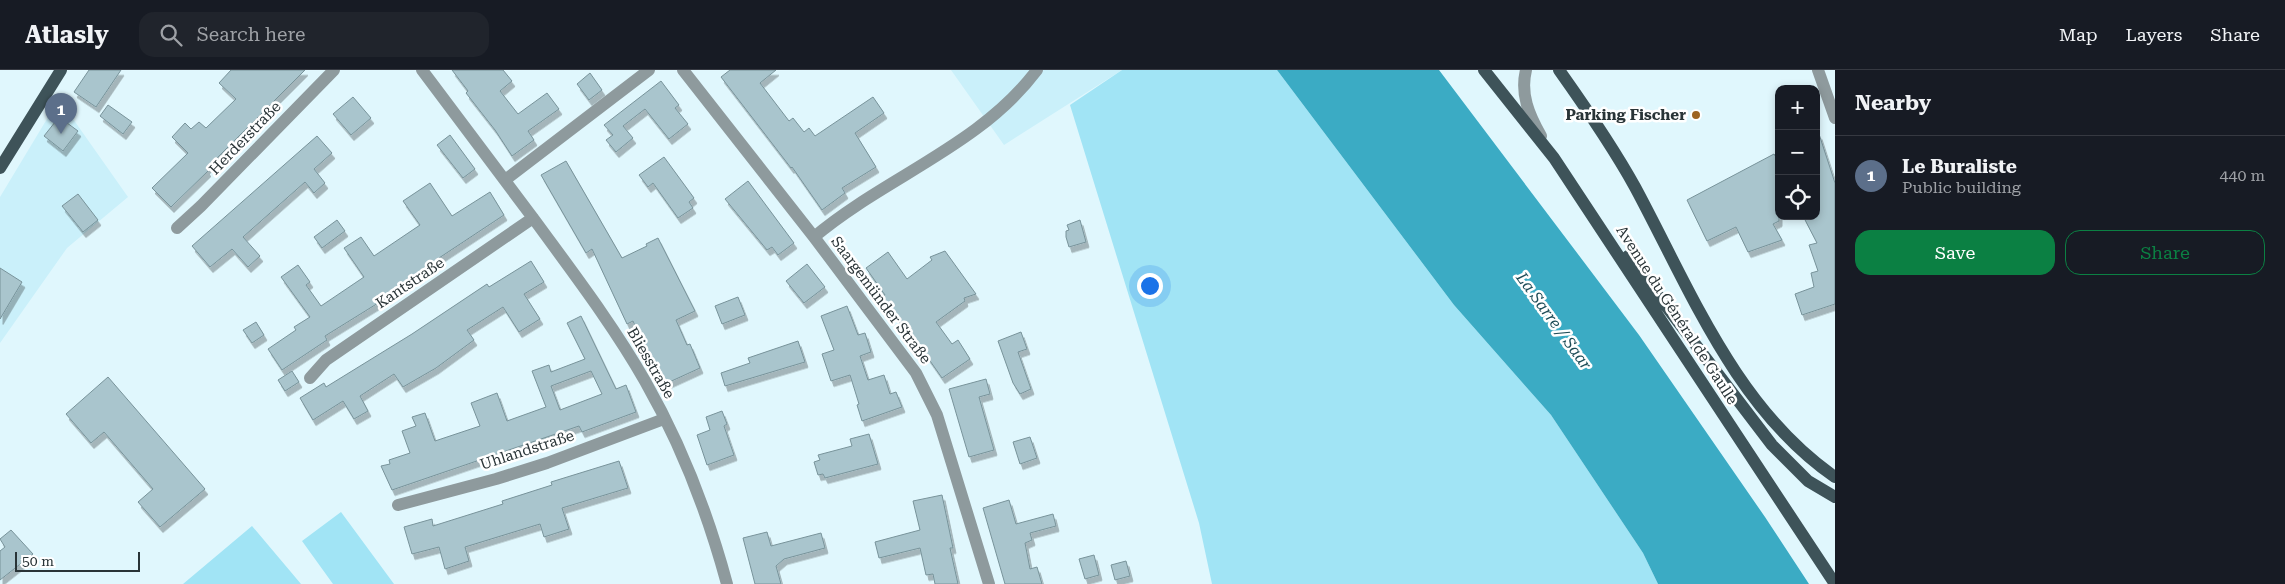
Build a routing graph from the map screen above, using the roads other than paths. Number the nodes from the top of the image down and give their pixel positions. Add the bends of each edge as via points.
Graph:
1 (61, 70) edge
2 (334, 70) edge
3 (422, 70) edge
4 (649, 70) edge
5 (683, 70) edge
6 (1036, 70) edge
7 (1484, 70) edge
8 (1526, 70) edge
9 (1559, 70) edge
10 (1818, 70) edge
11 (1835, 118) edge
12 (1554, 158) junction
13 (0, 168) edge
14 (505, 180) junction
15 (533, 218) junction
16 (177, 228) dead end
17 (814, 237) junction
18 (310, 378) dead end
19 (664, 419) junction
20 (1835, 477) edge
21 (1835, 497) edge
22 (398, 505) dead end
23 (727, 584) edge
24 (990, 584) edge
25 (1835, 584) edge

1 - 13 main road
2 - 16 street, Herderstraße
3 - 14 street, Bliesstraße
4 - 14 street
5 - 17 street, Saargemünder Straße
6 - 17 street via 1021,91 969,134
7 - 12 main road, Avenue du Général de Gaulle
8 - 12 street via 1523,90 1526,102 1533,122
9 - 20 main road, Avenue du Général de Gaulle via 1634,186 1722,349 1781,430
10 - 11 street
12 - 21 main road via 1772,445 1808,481
12 - 25 main road, Avenue du Général de Gaulle
14 - 15 street, Bliesstraße
15 - 18 street, Kantstraße via 326,360
15 - 19 street, Bliesstraße via 617,334
17 - 24 street, Saargemünder Straße via 928,393
19 - 22 street, Uhlandstraße via 539,466
19 - 23 street, Bliesstraße via 702,503

